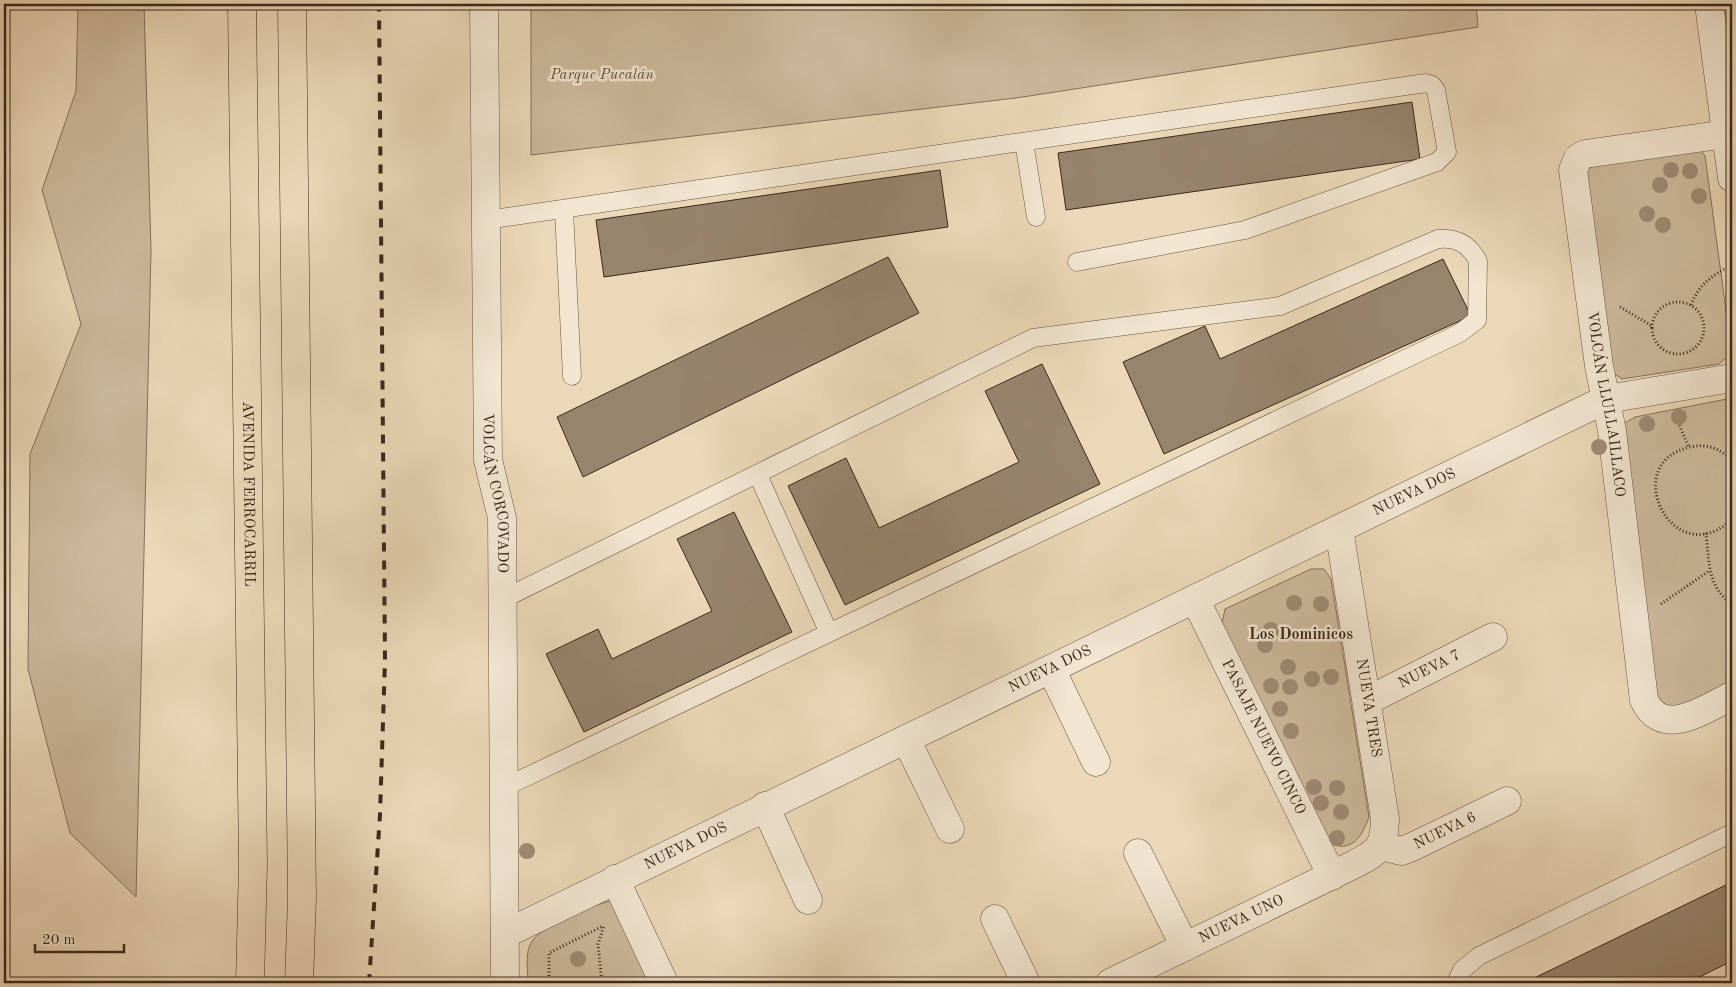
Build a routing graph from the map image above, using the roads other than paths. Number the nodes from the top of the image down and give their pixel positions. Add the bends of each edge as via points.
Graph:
1 (242, 4) edge
2 (292, 4) edge
3 (484, 4) edge
4 (1709, 4) edge
5 (1726, 134) junction
6 (1024, 142) junction
7 (1732, 178) edge
8 (564, 210) junction
9 (1036, 217) dead end
10 (486, 220) junction
11 (1077, 262) dead end
12 (572, 376) dead end
13 (1732, 378) edge
14 (1601, 403) junction
15 (758, 475) junction
16 (1339, 529) junction
17 (503, 599) junction
18 (1195, 599) junction
19 (829, 633) junction
20 (1493, 637) dead end
21 (1051, 669) junction
22 (1732, 696) edge
23 (1367, 701) junction
24 (906, 739) junction
25 (1096, 762) dead end
26 (505, 787) junction
27 (1507, 801) dead end
28 (765, 806) junction
29 (950, 829) dead end
30 (1732, 833) edge
31 (1377, 850) junction
32 (1138, 853) dead end
33 (1332, 876) junction
34 (615, 879) junction
35 (808, 900) dead end
36 (995, 919) dead end
37 (505, 934) junction
38 (1185, 947) junction
39 (250, 983) edge
40 (300, 983) edge
41 (506, 983) edge
42 (664, 983) edge
43 (1026, 983) edge
44 (1110, 983) edge
45 (1456, 983) edge

1 - 39 main road, AVENIDA FERROCARRIL via 253,864
2 - 40 main road via 302,898
3 - 10 street, VOLCÁN CORCOVADO
4 - 5 street
5 - 7 street
5 - 14 street, VOLCÁN LLULLAILLACO via 1585,154 1574,164
6 - 8 lane
6 - 9 lane
6 - 11 lane via 1426,83 1436,90 1446,152 1437,162 1245,230
8 - 10 lane
8 - 12 lane
10 - 17 street, VOLCÁN CORCOVADO via 488,460 502,518
13 - 14 street, NUEVA DOS
14 - 16 street, NUEVA DOS
14 - 22 street, VOLCÁN LLULLAILLACO via 1612,431 1644,700 1648,709 1656,716 1680,720
15 - 17 lane
15 - 19 lane
15 - 19 lane via 1032,338 1280,306 1438,239 1459,241 1478,261 1477,320 1460,333
16 - 18 street, NUEVA DOS
16 - 23 street, NUEVA TRES
17 - 26 street, VOLCÁN CORCOVADO
18 - 21 street, NUEVA DOS
18 - 33 street, PASAJE NUEVO CINCO
19 - 26 lane
20 - 23 street, NUEVA 7
21 - 24 street, NUEVA DOS
21 - 25 street
23 - 31 street, NUEVA TRES via 1385,819 1384,838
24 - 28 street, NUEVA DOS
24 - 29 street
26 - 37 street, VOLCÁN CORCOVADO
27 - 31 street, NUEVA 6 via 1412,847
28 - 34 street, NUEVA DOS
28 - 35 street
30 - 45 lane via 1479,956 1462,970
31 - 33 street, NUEVA UNO
32 - 38 street
33 - 38 street, NUEVA UNO
34 - 37 street, NUEVA DOS
34 - 42 street
36 - 43 street
37 - 41 street, VOLCÁN CORCOVADO
38 - 44 street, NUEVA UNO

